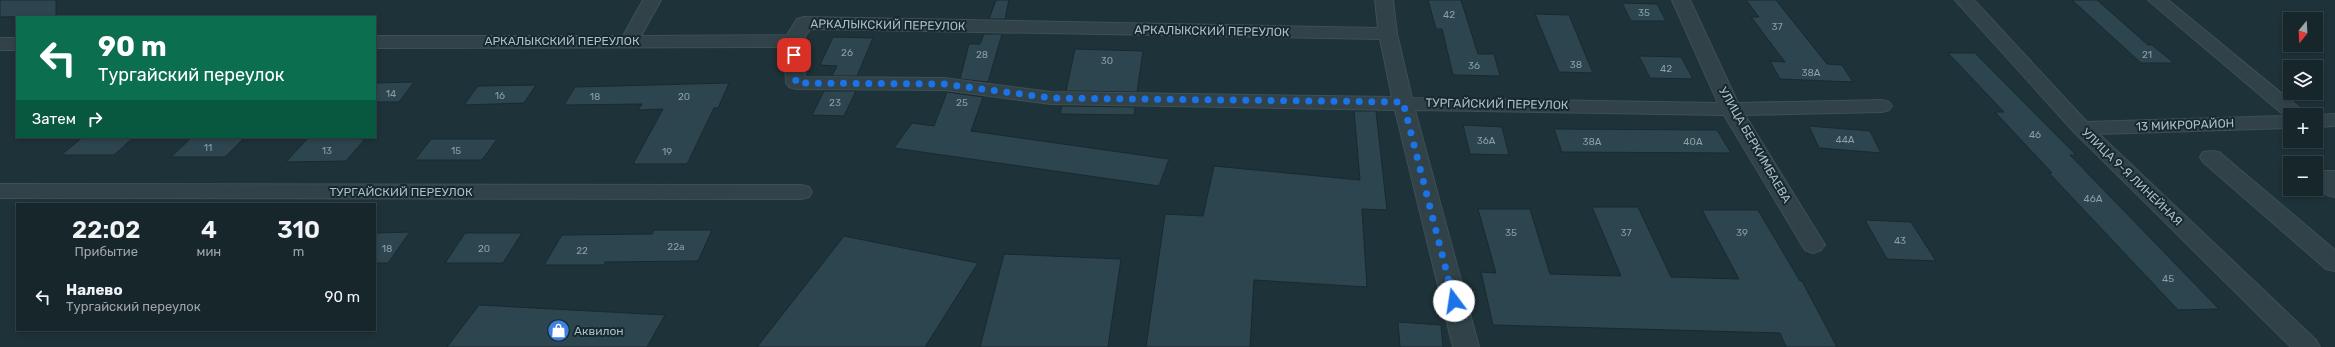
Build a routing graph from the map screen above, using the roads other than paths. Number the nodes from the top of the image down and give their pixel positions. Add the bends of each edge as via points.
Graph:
1 (652, 0) edge
2 (1384, 0) edge
3 (1681, 0) edge
4 (1964, 0) edge
5 (2157, 0) edge
6 (1388, 34) junction
7 (629, 41) junction
8 (792, 41) junction
9 (376, 42) edge
10 (0, 44) edge
11 (16, 44) edge
12 (1403, 102) junction
13 (1882, 106) dead end
14 (1731, 108) junction
15 (2288, 108) edge
16 (2335, 120) edge
17 (2323, 121) edge
18 (2283, 122) edge
19 (2081, 128) junction
20 (2211, 156) dead end
21 (2335, 178) edge
22 (2335, 190) edge
23 (0, 192) edge
24 (801, 192) dead end
25 (1813, 245) dead end
26 (2335, 263) edge
27 (1466, 347) edge
28 (2307, 347) edge

1 - 7 street
2 - 6 street
3 - 14 street, УЛИЦА БЕРКИМБАЕВА
4 - 19 street, УЛИЦА 9-Я ЛИНЕЙНАЯ
5 - 15 street
6 - 8 street, АРКАЛЫКСКИЙ ПЕРЕУЛОК via 804,23
6 - 12 street
7 - 8 street, АРКАЛЫКСКИЙ ПЕРЕУЛОК
7 - 9 street, АРКАЛЫКСКИЙ ПЕРЕУЛОК
8 - 12 street, ТУРГАЙСКИЙ ПЕРЕУЛОК via 796,83 944,84 1051,98
10 - 11 street
12 - 14 street, ТУРГАЙСКИЙ ПЕРЕУЛОК
12 - 27 street
13 - 14 street, ТУРГАЙСКИЙ ПЕРЕУЛОК
14 - 25 street, УЛИЦА БЕРКИМБАЕВА
16 - 17 street
18 - 19 street, 13 МИКРОРАЙОН
19 - 28 street, УЛИЦА 9-Я ЛИНЕЙНАЯ
20 - 26 street
21 - 22 street via 2321,178
23 - 24 street, ТУРГАЙСКИЙ ПЕРЕУЛОК

